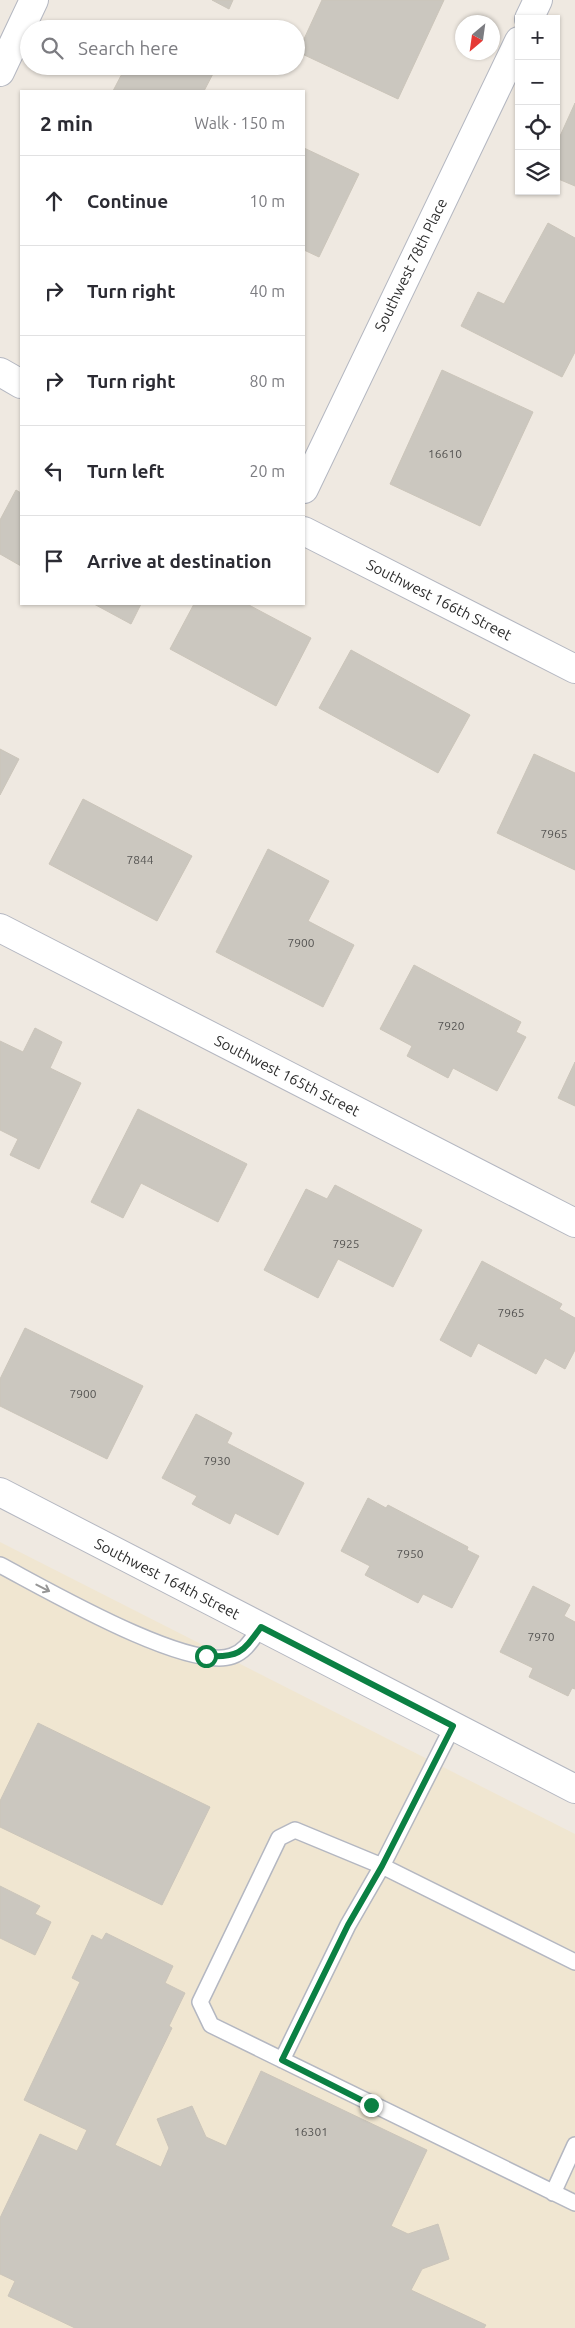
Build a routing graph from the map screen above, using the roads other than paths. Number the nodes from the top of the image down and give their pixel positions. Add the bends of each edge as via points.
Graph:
1 (34, 0) edge
2 (538, 0) edge
3 (531, 15) edge
4 (25, 20) edge
5 (20, 30) edge
6 (515, 49) edge
7 (0, 72) edge
8 (0, 372) edge
9 (20, 383) edge
10 (305, 487) edge
11 (305, 532) edge
12 (575, 669) edge
13 (0, 928) edge
14 (575, 1223) edge
15 (0, 1492) edge
16 (0, 1565) edge
17 (261, 1627) junction
18 (453, 1726) junction
19 (575, 1789) edge
20 (382, 1866) junction
21 (575, 1962) edge
22 (282, 2060) junction
23 (575, 2145) edge
24 (552, 2193) junction
25 (575, 2203) edge

1 - 4 street
2 - 3 street
5 - 7 street
6 - 10 street, Southwest 78th Place
8 - 9 street
11 - 12 street, Southwest 166th Street
13 - 14 street, Southwest 165th Street
15 - 17 street, Southwest 164th Street
16 -> 17 lane via 143,1639 188,1652 232,1656 245,1649
17 - 18 street, Southwest 164th Street
18 - 19 street, Southwest 164th Street
18 - 20 lane
20 - 21 lane
20 - 22 lane via 348,1925
20 - 22 lane via 295,1830 278,1838 200,2002 211,2025
22 - 24 lane
23 - 24 lane
24 - 25 lane

